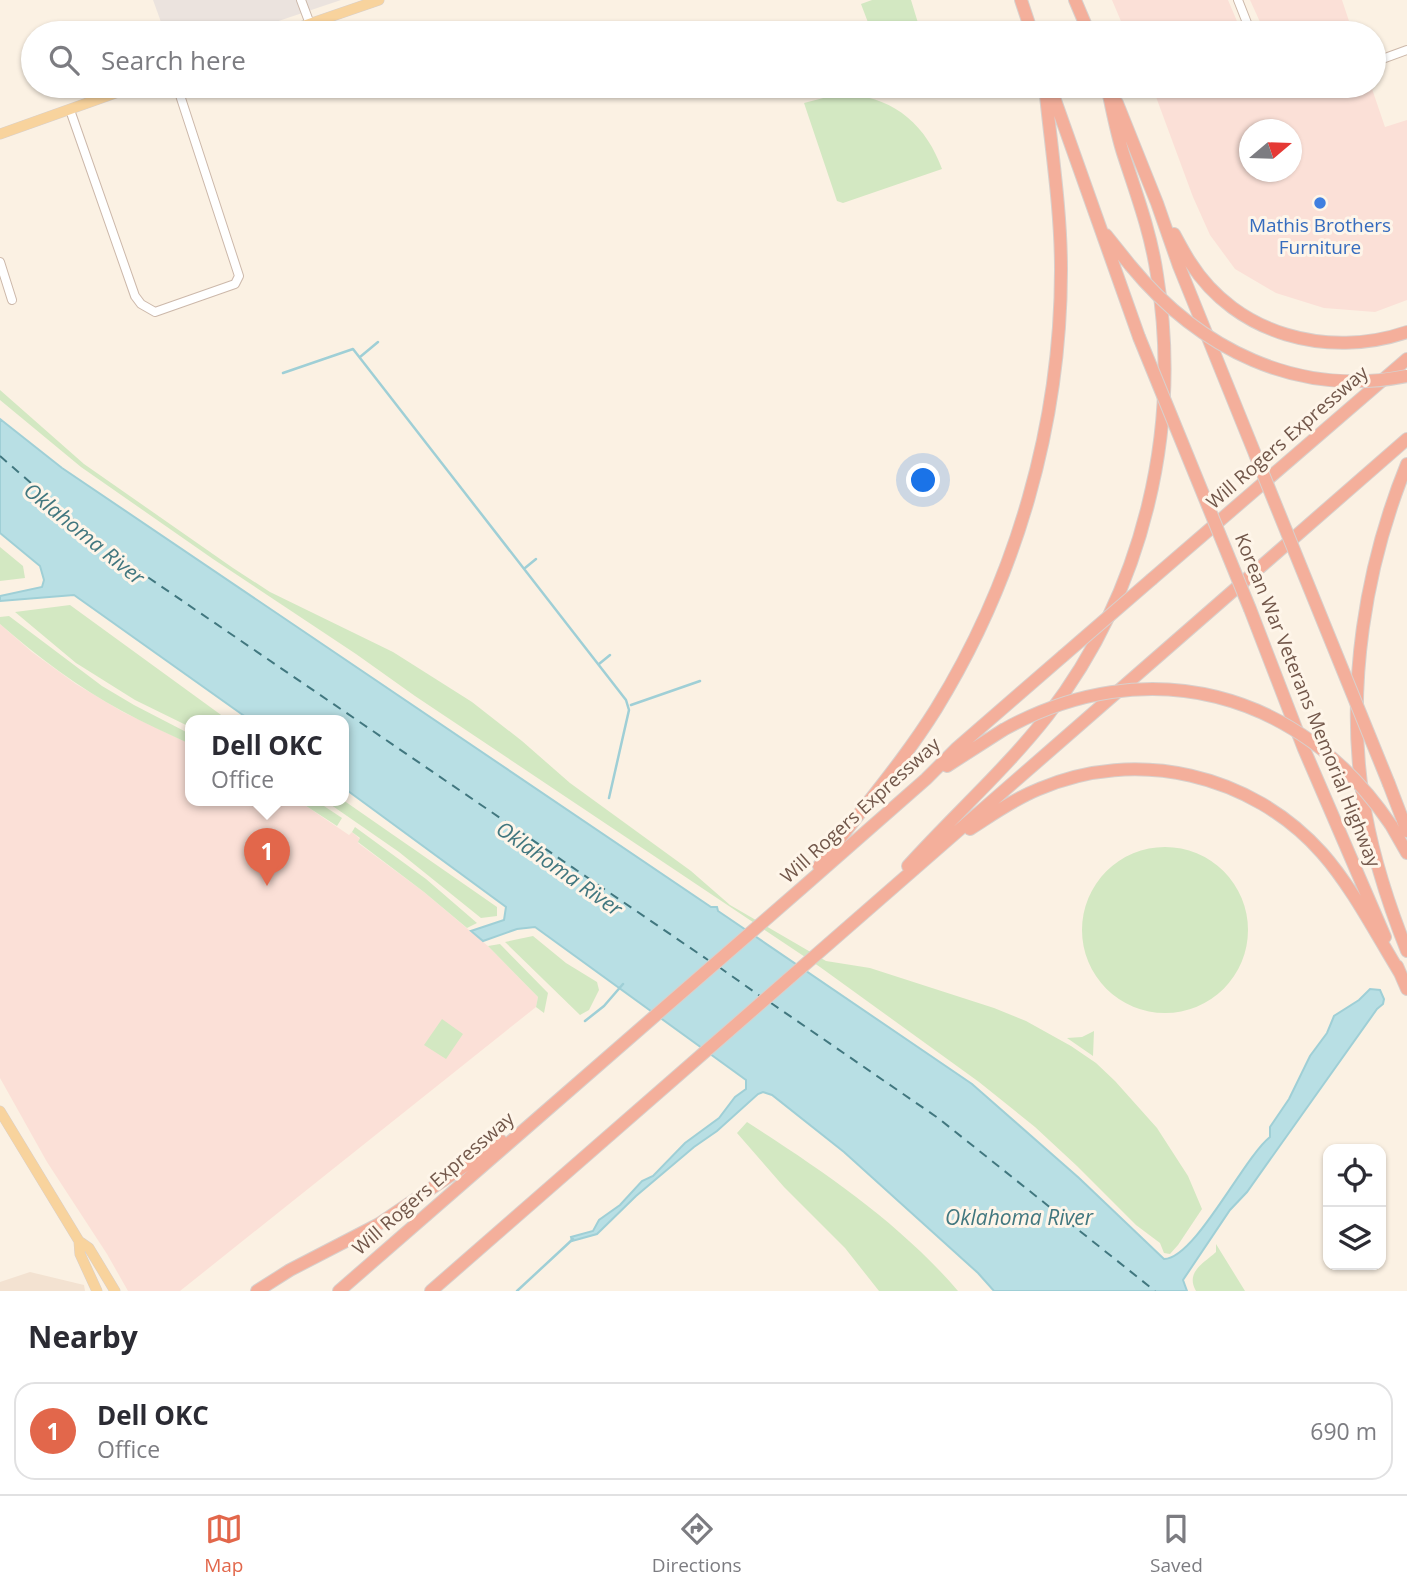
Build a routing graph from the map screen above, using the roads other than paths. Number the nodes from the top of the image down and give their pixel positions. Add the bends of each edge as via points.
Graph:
1 (301, 0) edge
2 (379, 0) edge
3 (1021, 0) edge
4 (1075, 0) edge
5 (1238, 0) edge
6 (309, 21) edge
7 (319, 21) edge
8 (1028, 21) edge
9 (1084, 21) edge
10 (1246, 21) edge
11 (1407, 50) edge
12 (1386, 58) edge
13 (102, 98) edge
14 (181, 98) edge
15 (1046, 98) edge
16 (1054, 98) edge
17 (1111, 98) edge
18 (1114, 98) edge
19 (70, 110) junction
20 (0, 134) edge
21 (1157, 203) junction
22 (1099, 226) junction
23 (0, 262) edge
24 (12, 300) dead end
25 (1407, 332) edge
26 (1407, 359) edge
27 (1407, 376) edge
28 (1407, 439) edge
29 (1407, 464) edge
30 (926, 779) junction
31 (1407, 831) edge
32 (1407, 853) edge
33 (932, 854) junction
34 (803, 887) junction
35 (870, 908) junction
36 (1407, 951) edge
37 (1400, 973) junction
38 (1407, 989) edge
39 (0, 1111) edge
40 (545, 1111) junction
41 (79, 1241) junction
42 (453, 1272) junction
43 (97, 1291) edge
44 (115, 1291) edge
45 (257, 1291) edge
46 (339, 1291) edge
47 (431, 1291) edge
48 (438, 1291) edge

1 - 6 street
2 - 7 main road
3 - 8 highway
4 - 9 highway
5 - 10 street
11 - 12 street
13 - 19 main road
14 - 19 street via 239,276 235,284 155,312 135,296
15 - 34 highway via 1060,222 1060,314 1049,410 1025,510 988,610 943,697 893,772
16 - 22 highway, Korean War Veterans Memorial Highway
17 - 35 highway via 1122,150 1150,237 1163,313 1166,384 1162,430 1140,538 1111,610 1059,700 1012,757
18 - 21 highway
19 - 20 main road
21 - 25 highway via 1202,278 1225,302 1262,325 1295,338 1332,344 1373,341
21 - 31 highway, bridge
22 - 27 highway, bridge via 1153,292 1184,320 1245,357 1288,372 1330,379
22 - 37 highway, Korean War Veterans Memorial Highway, bridge via 1304,748
23 - 24 street
26 - 30 highway, Will Rogers Expressway, bridge
28 - 33 highway
29 - 36 highway via 1373,573 1362,639 1358,711 1368,821 1381,878
30 - 32 highway, bridge via 1003,730 1048,708 1106,692 1158,689 1202,694 1250,707 1315,743 1353,775
30 - 34 highway, Will Rogers Expressway
33 - 35 highway
33 - 37 highway via 1015,801 1058,781 1138,769 1199,777 1255,799 1305,835 1336,870
34 - 40 highway, Will Rogers Expressway
35 - 42 highway
37 - 38 highway
39 - 41 main road
40 - 45 highway via 379,1224
40 - 46 highway, Will Rogers Expressway
41 - 43 main road
41 - 44 main road via 89,1248
42 - 47 highway
42 - 48 highway

